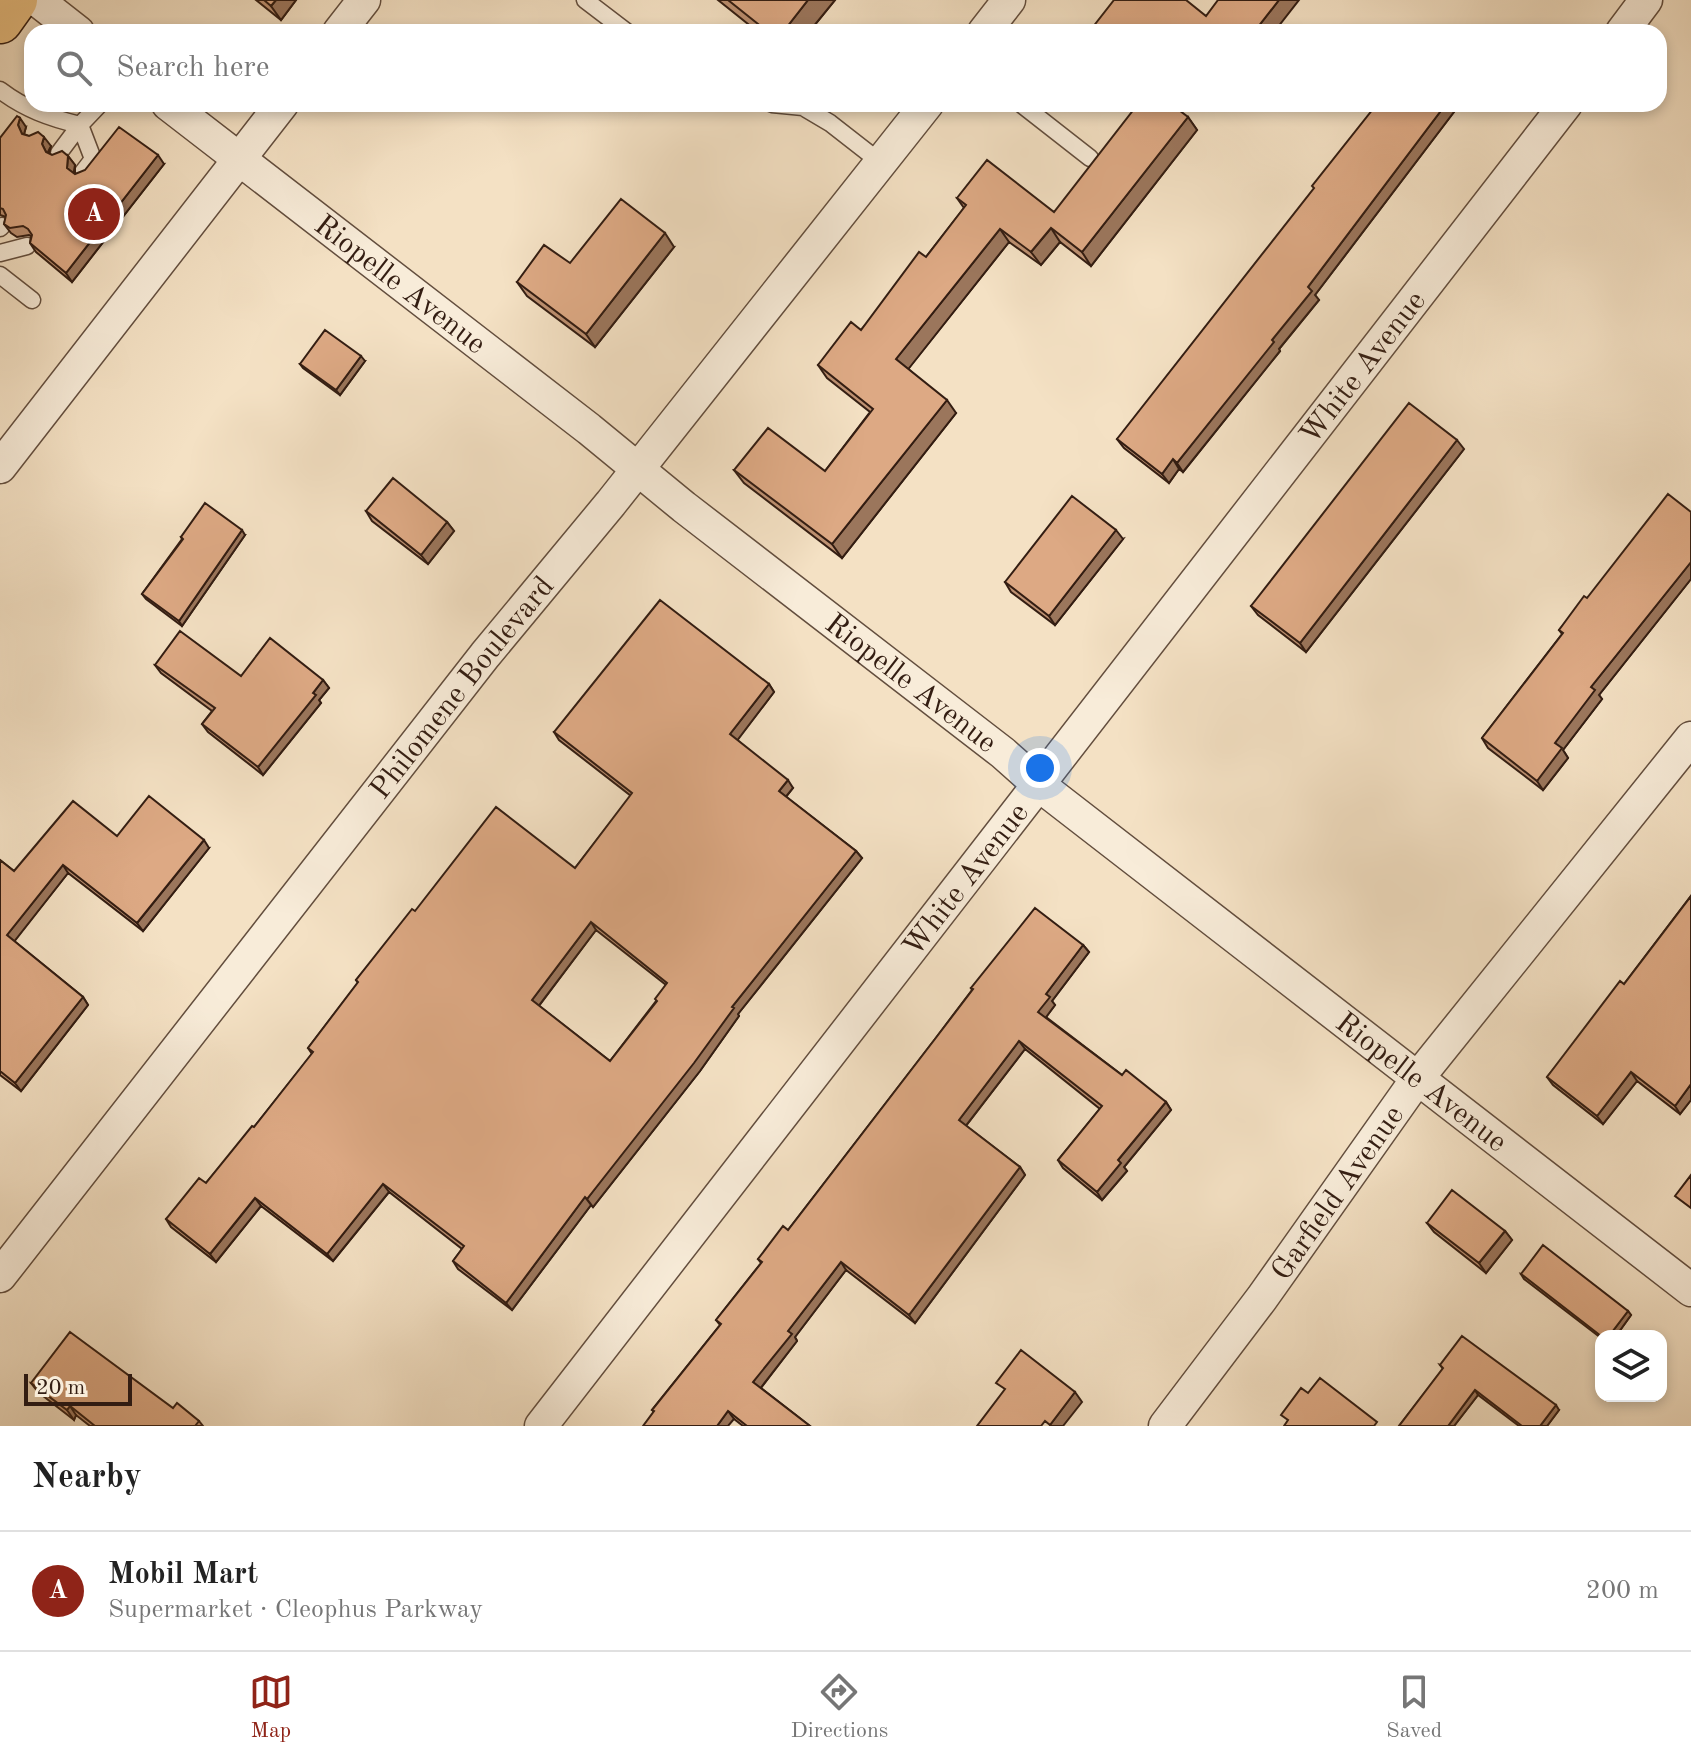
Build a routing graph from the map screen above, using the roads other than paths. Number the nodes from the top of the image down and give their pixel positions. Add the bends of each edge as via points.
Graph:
1 (15, 0) edge
2 (37, 0) edge
3 (364, 0) edge
4 (585, 0) edge
5 (1009, 0) edge
6 (1646, 0) edge
7 (0, 21) edge
8 (68, 24) edge
9 (345, 24) edge
10 (616, 24) edge
11 (990, 24) edge
12 (1628, 24) edge
13 (0, 90) edge
14 (24, 107) edge
15 (36, 112) edge
16 (92, 112) edge
17 (178, 112) edge
18 (276, 112) edge
19 (811, 112) edge
20 (921, 112) edge
21 (1031, 112) edge
22 (1560, 112) edge
23 (47, 117) junction
24 (80, 125) junction
25 (35, 134) edge
26 (59, 153) edge
27 (1090, 158) dead end
28 (238, 160) junction
29 (880, 162) junction
30 (83, 172) edge
31 (27, 246) edge
32 (0, 253) edge
33 (0, 275) edge
34 (32, 300) dead end
35 (0, 467) edge
36 (637, 470) junction
37 (1691, 738) edge
38 (1039, 785) junction
39 (1417, 1079) junction
40 (0, 1276) edge
41 (1691, 1290) edge
42 (541, 1426) edge
43 (1165, 1426) edge

1 - 7 highway
2 - 8 street
3 - 9 street
4 - 10 lane
5 - 11 street
6 - 12 street
13 - 14 lane
15 - 23 lane
16 - 24 lane
17 - 28 street, Riopelle Avenue
18 - 28 street
19 - 29 lane
20 - 29 street, Philomene Boulevard
21 - 27 lane
22 - 38 street, White Avenue
23 - 24 lane
23 - 25 lane
24 - 26 lane
24 - 30 lane via 93,159
28 - 35 street
28 - 36 street, Riopelle Avenue
29 - 36 street, Philomene Boulevard
31 - 32 lane
33 - 34 lane
36 - 38 street, Riopelle Avenue
36 - 40 street, Philomene Boulevard via 485,655
37 - 39 street, Garfield Avenue
38 - 39 street, Riopelle Avenue
38 - 42 street, White Avenue
39 - 41 street, Riopelle Avenue
39 - 43 street, Garfield Avenue

